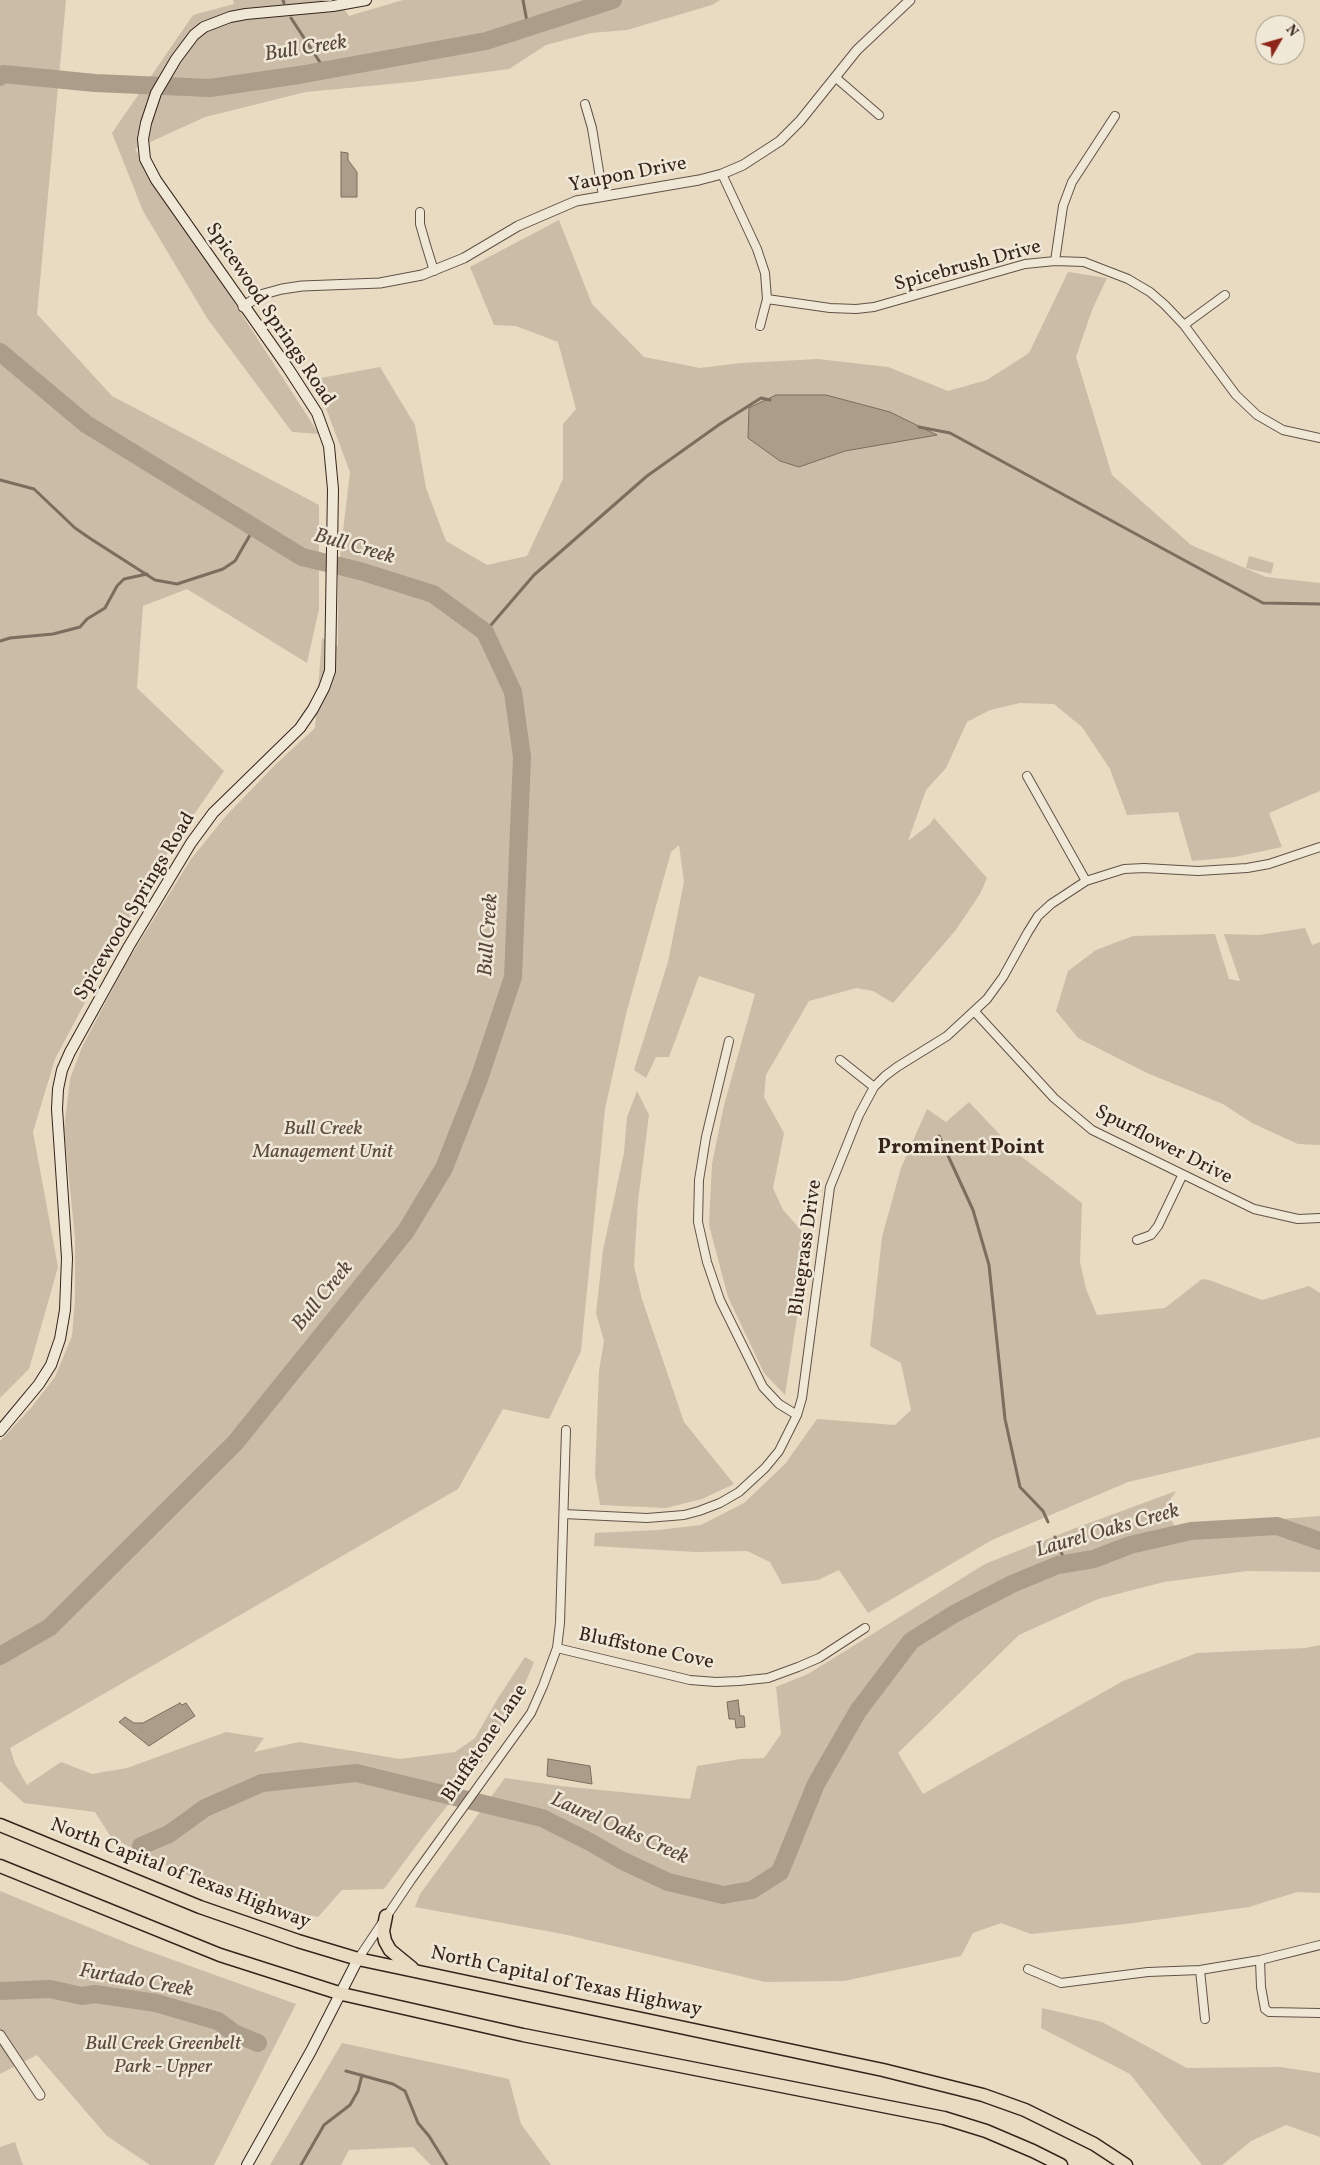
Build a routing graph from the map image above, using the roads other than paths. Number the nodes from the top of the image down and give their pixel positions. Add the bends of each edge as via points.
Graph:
1 (366, 0) edge
2 (910, 0) edge
3 (333, 3) edge
4 (835, 77) junction
5 (585, 104) dead end
6 (878, 115) dead end
7 (1115, 116) dead end
8 (722, 174) junction
9 (603, 196) junction
10 (420, 212) dead end
11 (1055, 261) junction
12 (434, 271) junction
13 (1226, 295) dead end
14 (767, 298) junction
15 (243, 307) junction
16 (1184, 325) junction
17 (760, 326) dead end
18 (1320, 438) edge
19 (1027, 776) dead end
20 (1320, 847) edge
21 (1086, 882) junction
22 (975, 1012) junction
23 (729, 1041) dead end
24 (840, 1060) dead end
25 (874, 1086) junction
26 (1182, 1176) junction
27 (1320, 1218) edge
28 (1138, 1240) dead end
29 (797, 1415) junction
30 (566, 1430) dead end
31 (0, 1431) edge
32 (564, 1514) junction
33 (865, 1628) dead end
34 (556, 1648) junction
35 (0, 1825) edge
36 (0, 1866) edge
37 (386, 1916) junction
38 (1320, 1945) edge
39 (358, 1959) junction
40 (1260, 1960) junction
41 (1028, 1969) dead end
42 (1200, 1970) junction
43 (416, 1971) junction
44 (342, 1994) junction
45 (1320, 2013) edge
46 (1205, 2019) dead end
47 (0, 2035) edge
48 (40, 2095) dead end
49 (247, 2165) edge
50 (1061, 2165) edge
51 (1126, 2165) edge

1 - 3 main road, Spicewood Springs Road
2 - 4 street, Yaupon Drive via 857,50
3 - 15 main road, Spicewood Springs Road via 230,17 204,27 176,59 156,93 146,122 143,139 145,159 156,180
4 - 6 street
4 - 8 street, Yaupon Drive via 780,142
5 - 9 street
7 - 11 street via 1072,182 1063,206
8 - 9 street, Yaupon Drive
8 - 14 street via 757,249
9 - 12 street, Yaupon Drive via 576,201 540,216
10 - 12 street
11 - 14 street, Spicebrush Drive via 1025,264 874,307 830,308
11 - 16 street, Spicebrush Drive via 1084,262 1128,279 1150,292
12 - 15 street, Yaupon Drive via 380,283 282,289 260,295
13 - 16 street
14 - 17 street
15 - 31 main road, Spicewood Springs Road via 317,413 330,446 330,671 313,709 300,728 213,813 191,843 128,946 62,1070 57,1131 67,1258 65,1310 51,1365
16 - 18 street, Spicebrush Drive via 1236,395 1257,415 1283,430
19 - 21 street
20 - 21 street, Bluegrass Drive via 1247,868 1198,872 1124,869
21 - 22 street, Bluegrass Drive via 1050,904 1038,916 1003,977
22 - 25 street, Bluegrass Drive via 947,1036 897,1067
22 - 26 street, Spurflower Drive via 1072,1115 1092,1130
23 - 29 street via 706,1137 699,1180 698,1222 720,1300 763,1387 779,1404
24 - 25 street
25 - 29 street, Bluegrass Drive via 830,1187
26 - 27 street, Spurflower Drive via 1254,1209 1298,1219
26 - 28 street via 1158,1226 1151,1235
29 - 32 street, Bluegrass Drive via 779,1451 765,1468 739,1492 720,1503 669,1517
30 - 32 street, Bluffstone Lane
32 - 34 street, Bluffstone Lane via 562,1596
33 - 34 street, Bluffstone Cove via 805,1664 768,1678 739,1681 690,1680
34 - 37 street, Bluffstone Lane via 530,1713
35 - 39 highway, North Capital of Texas Highway via 200,1907
36 - 44 highway via 220,1955
37 - 39 street, Bluffstone Lane
37 - 43 highway via 383,1931 390,1950
38 - 40 street
39 - 43 highway, North Capital of Texas Highway
39 - 44 main road
40 - 42 street
40 - 45 street via 1265,2009 1269,2012
41 - 42 street via 1061,1984 1148,1972
42 - 46 street
43 - 51 highway, North Capital of Texas Highway via 883,2070 982,2095 1025,2110 1094,2144
44 - 49 main road
44 - 50 highway via 523,2035 944,2118 1033,2150
47 - 48 street

